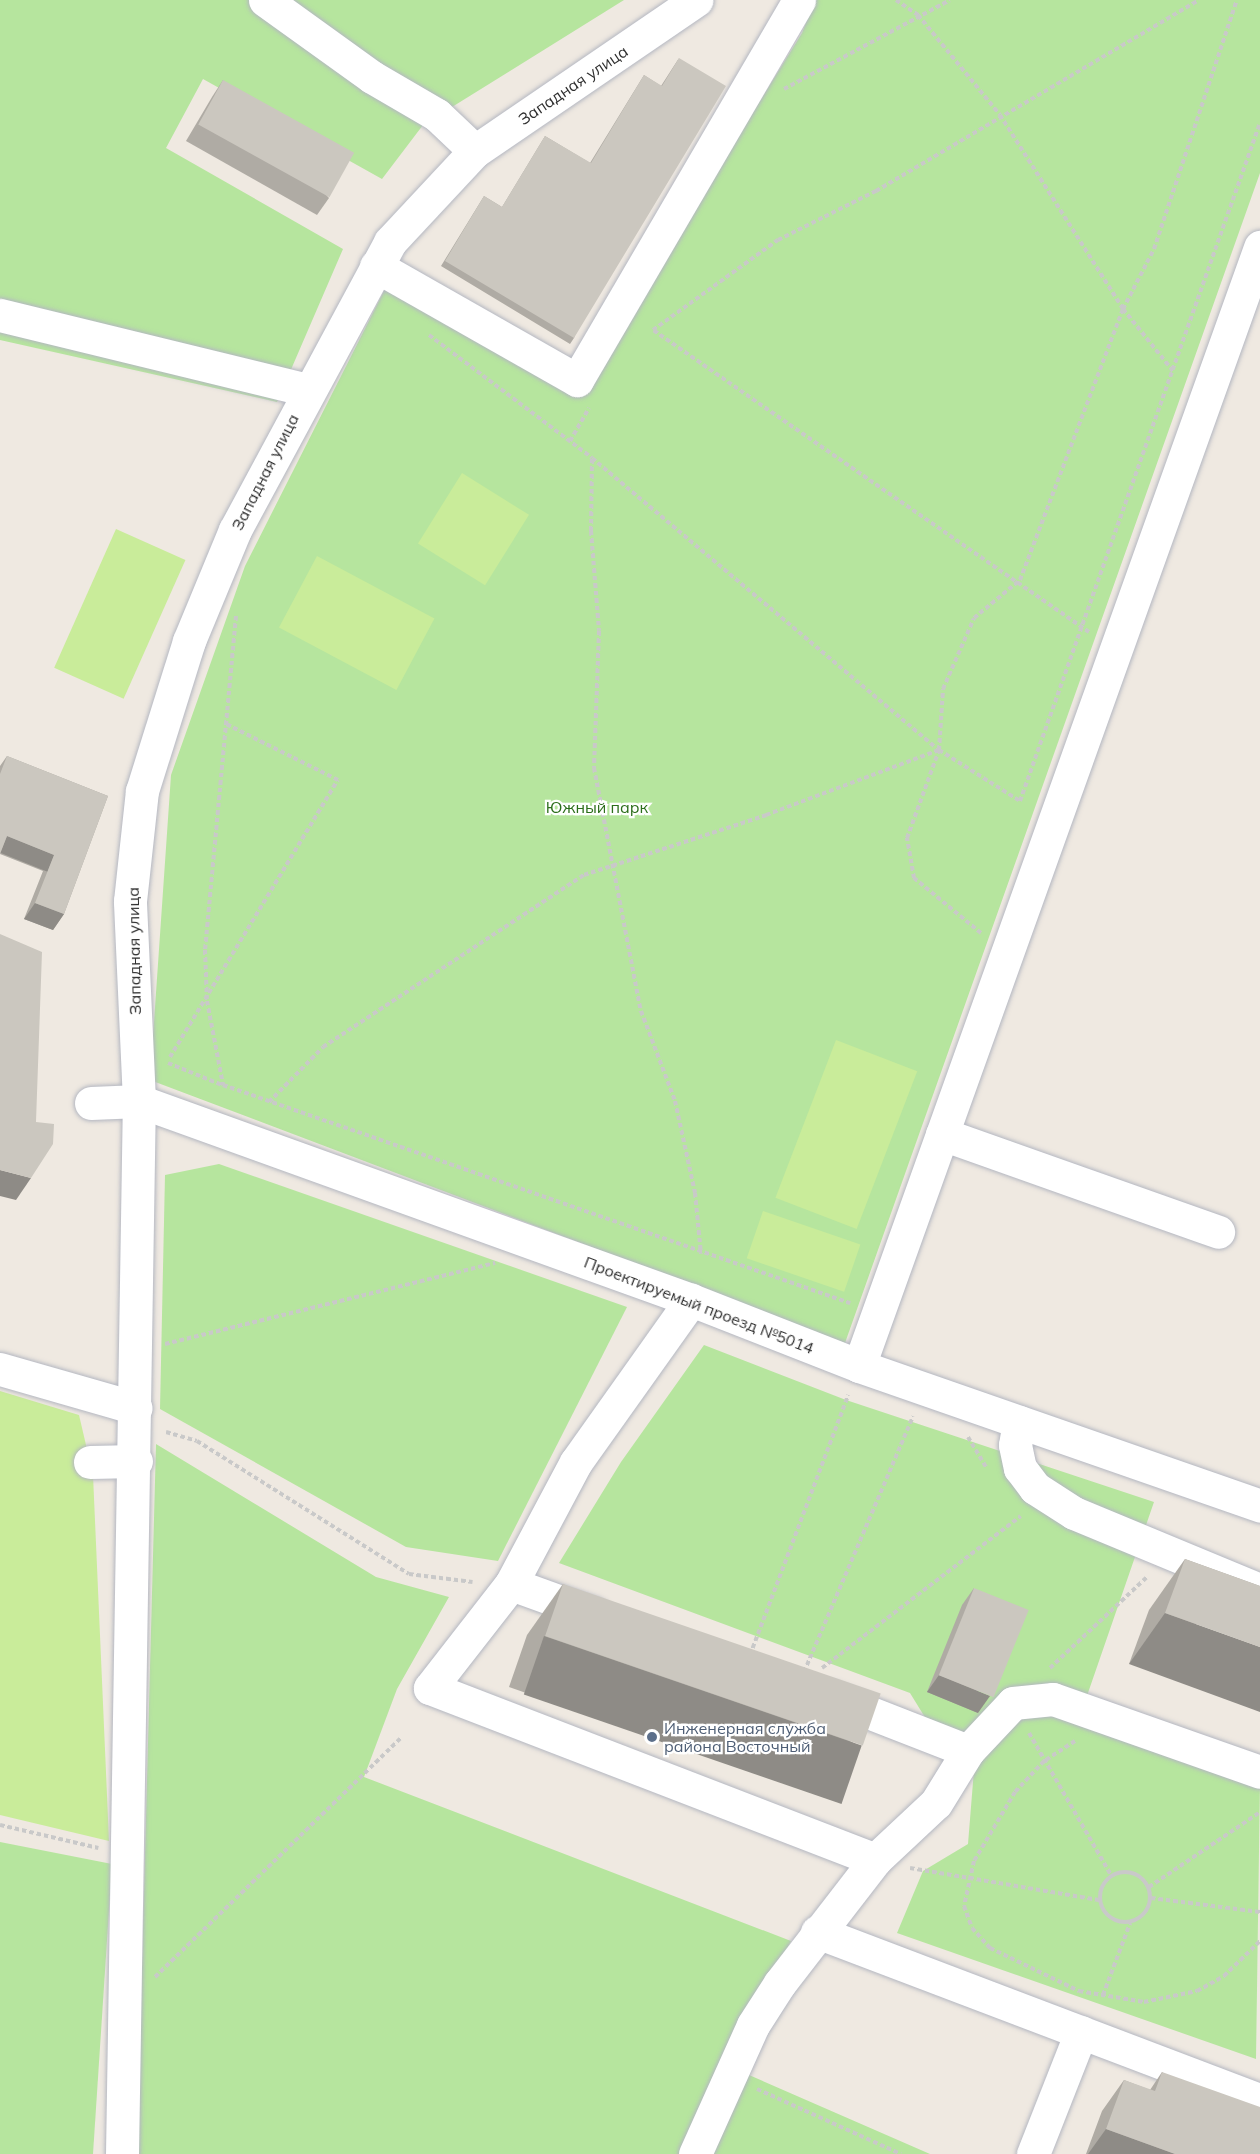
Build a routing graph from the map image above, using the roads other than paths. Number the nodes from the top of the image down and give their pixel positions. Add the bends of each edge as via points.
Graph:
1 (265, 0) edge
2 (696, 0) edge
3 (799, 0) edge
4 (475, 151) junction
5 (1260, 247) edge
6 (376, 266) junction
7 (0, 315) edge
8 (307, 390) junction
9 (139, 1101) junction
10 (91, 1103) dead end
11 (957, 1139) junction
12 (1218, 1232) dead end
13 (691, 1300) junction
14 (859, 1366) junction
15 (0, 1369) edge
16 (136, 1408) junction
17 (1019, 1422) junction
18 (90, 1461) dead end
19 (136, 1461) junction
20 (1260, 1506) edge
21 (514, 1578) junction
22 (1260, 1590) edge
23 (628, 1626) edge
24 (798, 1686) edge
25 (968, 1750) junction
26 (1260, 1772) edge
27 (875, 1860) junction
28 (818, 1932) junction
29 (1081, 2032) junction
30 (1260, 2100) edge
31 (122, 2154) edge
32 (695, 2154) edge
33 (1033, 2154) edge

1 - 4 street via 372,77 437,115
2 - 4 street, Западная улица
3 - 6 street via 577,380
4 - 6 street, Западная улица via 390,242
5 - 11 street via 1115,651
6 - 8 street, Западная улица
7 - 8 street
8 - 9 street, Западная улица via 235,531 194,630 142,791 130,901
9 - 10 street
9 - 13 street, Проектируемый проезд №5014
9 - 16 street, Западная улица
11 - 12 street
11 - 14 street
13 - 14 street, Проектируемый проезд №5014
13 - 21 street via 576,1462
14 - 17 street, Проектируемый проезд №5014
15 - 16 street
16 - 19 street, Западная улица
17 - 20 street, Проектируемый проезд №5014
17 - 22 street via 1015,1445 1020,1468 1047,1496 1169,1556
18 - 19 street
19 - 31 street, Западная улица
21 - 23 street
21 - 27 street via 430,1688
24 - 25 street
25 - 26 street via 1012,1703 1053,1699
25 - 27 street via 936,1803
27 - 28 street
28 - 29 street
28 - 32 street via 753,2025
29 - 30 street
29 - 33 street

